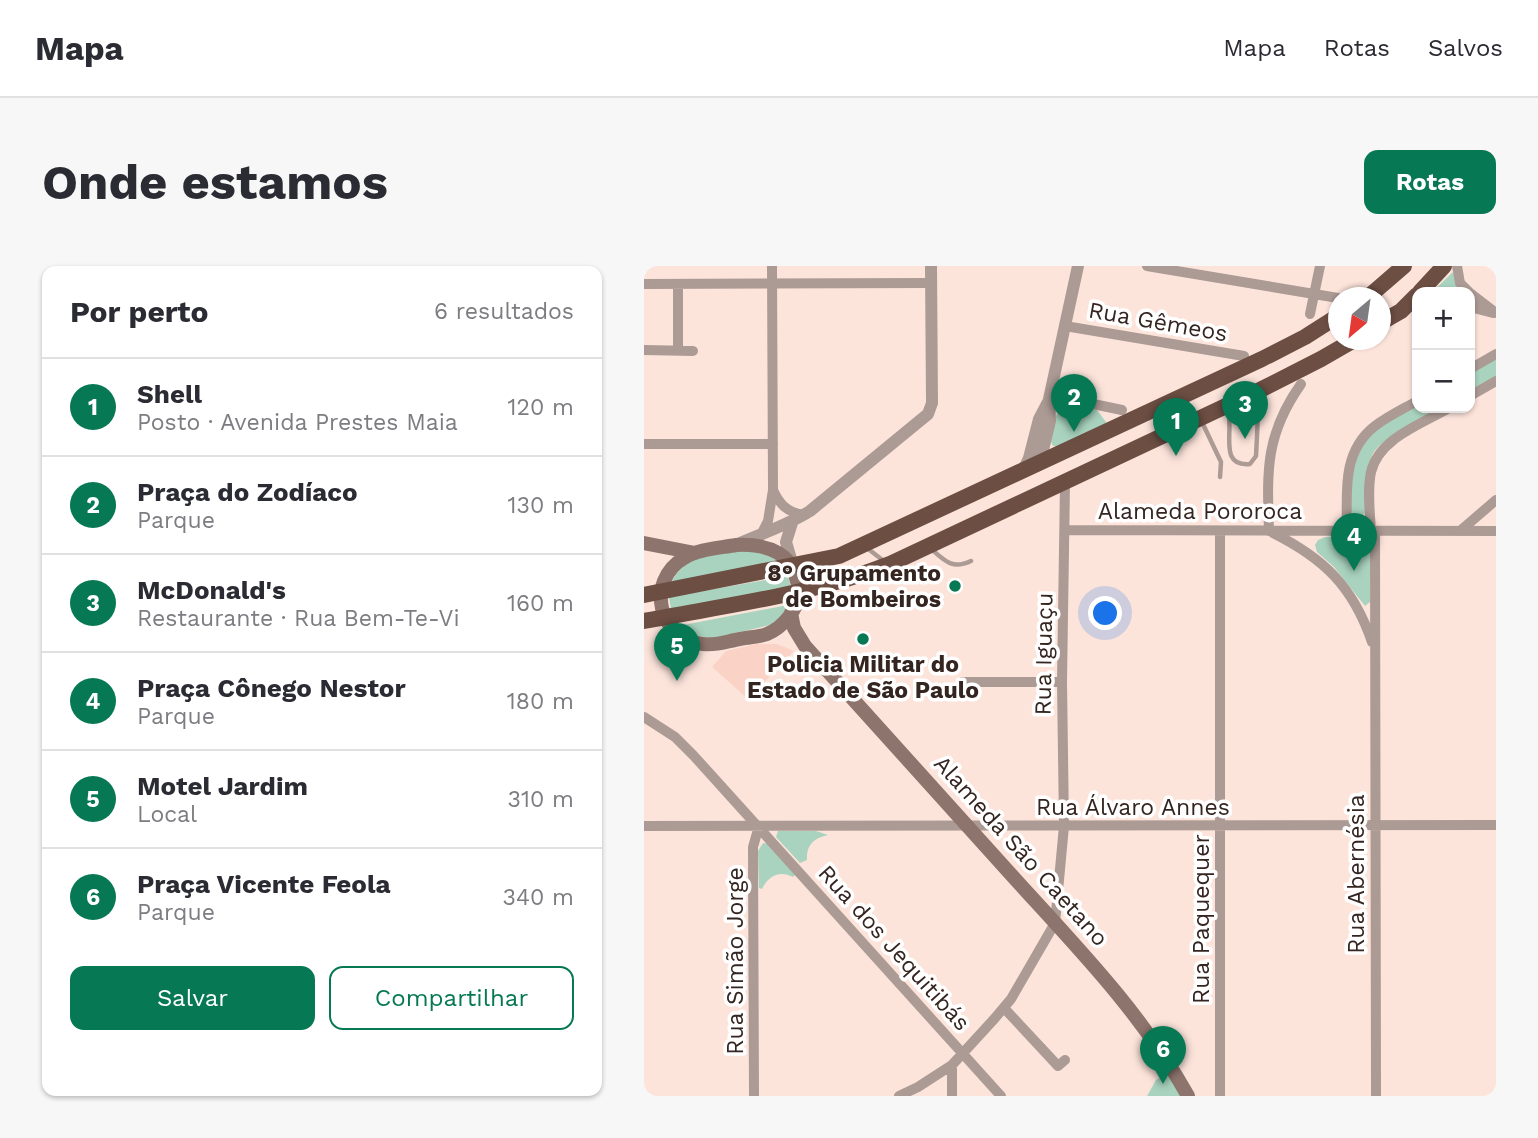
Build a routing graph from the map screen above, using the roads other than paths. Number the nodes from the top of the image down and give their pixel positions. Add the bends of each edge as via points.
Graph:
1 (772, 266) edge
2 (931, 266) edge
3 (1079, 266) edge
4 (1147, 266) edge
5 (1320, 266) edge
6 (1404, 266) edge
7 (1444, 266) edge
8 (1457, 266) edge
9 (931, 283) junction
10 (644, 284) edge
11 (678, 284) junction
12 (772, 284) junction
13 (1380, 287) edge
14 (1424, 287) edge
15 (1464, 287) edge
16 (1314, 294) junction
17 (1328, 296) edge
18 (1475, 297) edge
19 (1475, 308) edge
20 (1409, 310) edge
21 (1496, 313) edge
22 (1310, 314) dead end
23 (1391, 318) edge
24 (1328, 323) edge
25 (1065, 326) junction
26 (678, 349) junction
27 (644, 350) edge
28 (1337, 350) edge
29 (692, 351) dead end
30 (1496, 354) edge
31 (1244, 356) dead end
32 (1475, 366) edge
33 (1496, 381) edge
34 (1301, 384) dead end
35 (1260, 390) junction
36 (1475, 393) edge
37 (1050, 397) junction
38 (1412, 404) edge
39 (1226, 407) junction
40 (1122, 410) dead end
41 (1440, 413) edge
42 (1201, 419) junction
43 (644, 444) edge
44 (773, 444) junction
45 (1040, 462) junction
46 (1023, 471) junction
47 (1220, 477) dead end
48 (1065, 483) junction
49 (773, 490) junction
50 (1496, 500) edge
51 (1020, 502) junction
52 (804, 515) junction
53 (792, 523) junction
54 (1065, 530) junction
55 (1220, 531) junction
56 (1269, 531) junction
57 (1460, 531) junction
58 (1496, 531) edge
59 (1319, 532) junction
60 (1347, 532) junction
61 (1373, 532) junction
62 (762, 533) junction
63 (646, 543) edge
64 (736, 545) junction
65 (864, 546) junction
66 (929, 547) junction
67 (696, 553) junction
68 (1311, 554) junction
69 (971, 561) dead end
70 (890, 564) junction
71 (793, 566) junction
72 (667, 573) junction
73 (800, 592) junction
74 (652, 593) edge
75 (791, 613) junction
76 (663, 617) junction
77 (644, 621) edge
78 (768, 634) junction
79 (805, 646) junction
80 (1375, 651) junction
81 (962, 682) dead end
82 (1062, 682) junction
83 (644, 717) edge
84 (1375, 825) junction
85 (1496, 825) edge
86 (759, 826) junction
87 (1064, 826) junction
88 (1220, 826) junction
89 (644, 827) edge
90 (970, 827) junction
91 (1055, 923) junction
92 (1004, 1007) junction
93 (963, 1054) junction
94 (1065, 1060) dead end
95 (952, 1065) junction
96 (754, 1096) edge
97 (899, 1096) edge
98 (952, 1096) edge
99 (1002, 1096) edge
100 (1188, 1096) edge
101 (1220, 1096) edge
102 (1376, 1096) edge

1 - 12 street
2 - 9 street
3 - 25 street
4 - 16 street
5 - 16 street
6 - 13 highway
7 - 14 highway
8 - 15 street
9 - 12 street
9 - 52 street via 932,403 928,414
10 - 11 street
11 - 12 street
11 - 26 street
12 - 44 street
16 - 17 street
16 - 22 street
18 - 21 street
19 - 21 street
20 - 23 highway
24 - 45 highway via 1262,359
25 - 31 street, Rua Gêmeos
25 - 37 street
26 - 27 street
26 - 29 street
28 - 35 highway
30 - 32 street
33 - 36 street
34 - 56 street via 1272,440
35 - 39 highway
35 - 39 lane via 1256,456 1250,464 1231,459
37 - 40 street
37 - 45 street via 1050,421
37 - 46 street
38 - 60 street via 1376,425 1357,445 1348,472
39 - 42 highway
41 - 61 street, Rua Abernésia via 1391,441 1378,454 1369,489
42 - 47 lane via 1221,462
42 - 48 highway
43 - 44 street
44 - 49 street
45 - 46 highway
45 - 51 highway via 1034,485
46 - 65 highway
48 - 51 highway
48 - 54 street, Rua Iguaçu
49 - 52 street via 781,505
49 - 62 street
50 - 57 street
51 - 66 highway
52 - 53 street
53 - 62 street
53 - 71 street via 786,542
54 - 55 street, Alameda Pororoca
54 - 82 street, Rua Iguaçu
55 - 56 street, Alameda Pororoca
55 - 88 street, Rua Paquequer
56 - 59 street, Alameda Pororoca
56 - 68 street
57 - 58 street, Alameda Pororoca
57 - 61 street, Alameda Pororoca
59 - 60 street, Alameda Pororoca
59 - 68 street via 1312,541
60 - 61 street, Alameda Pororoca
61 - 80 street, Rua Abernésia
62 - 64 street
63 - 67 main road
63 - 72 main road via 666,556
64 - 67 main road
64 - 71 main road via 770,549
65 - 70 lane
65 - 71 highway
66 - 69 lane via 957,566
66 - 70 highway
67 - 72 main road
68 - 80 street via 1331,570 1352,598
70 - 73 highway
71 - 73 main road
71 - 74 highway
72 - 74 main road
73 - 75 main road
73 - 76 highway
74 - 76 main road
75 - 78 main road
75 - 79 main road, Alameda São Caetano via 793,628
76 - 77 highway
76 - 78 main road via 681,637 704,645
78 - 79 main road, Alameda São Caetano via 785,635
79 - 90 main road, Alameda São Caetano
80 - 84 street, Rua Abernésia
81 - 82 street
82 - 87 street, Rua Iguaçu
83 - 86 street, Rua dos Jequitibás via 675,737
84 - 85 street, Rua Álvaro Annes
84 - 88 street, Rua Álvaro Annes
84 - 102 street, Rua Abernésia
86 - 89 street, Rua Álvaro Annes
86 - 90 street, Rua Álvaro Annes
86 - 93 street, Rua dos Jequitibás
86 - 96 street, Rua Simão Jorge via 753,847
87 - 88 street, Rua Álvaro Annes
87 - 90 street, Rua Álvaro Annes
87 - 91 street, Rua Iguaçu
88 - 101 street, Rua Paquequer
90 - 91 main road, Alameda São Caetano
91 - 92 street
91 - 100 main road, Alameda São Caetano via 1162,1050
92 - 93 street
92 - 94 street via 1058,1066
93 - 95 street
93 - 99 street, Rua dos Jequitibás
95 - 97 street
95 - 98 street

